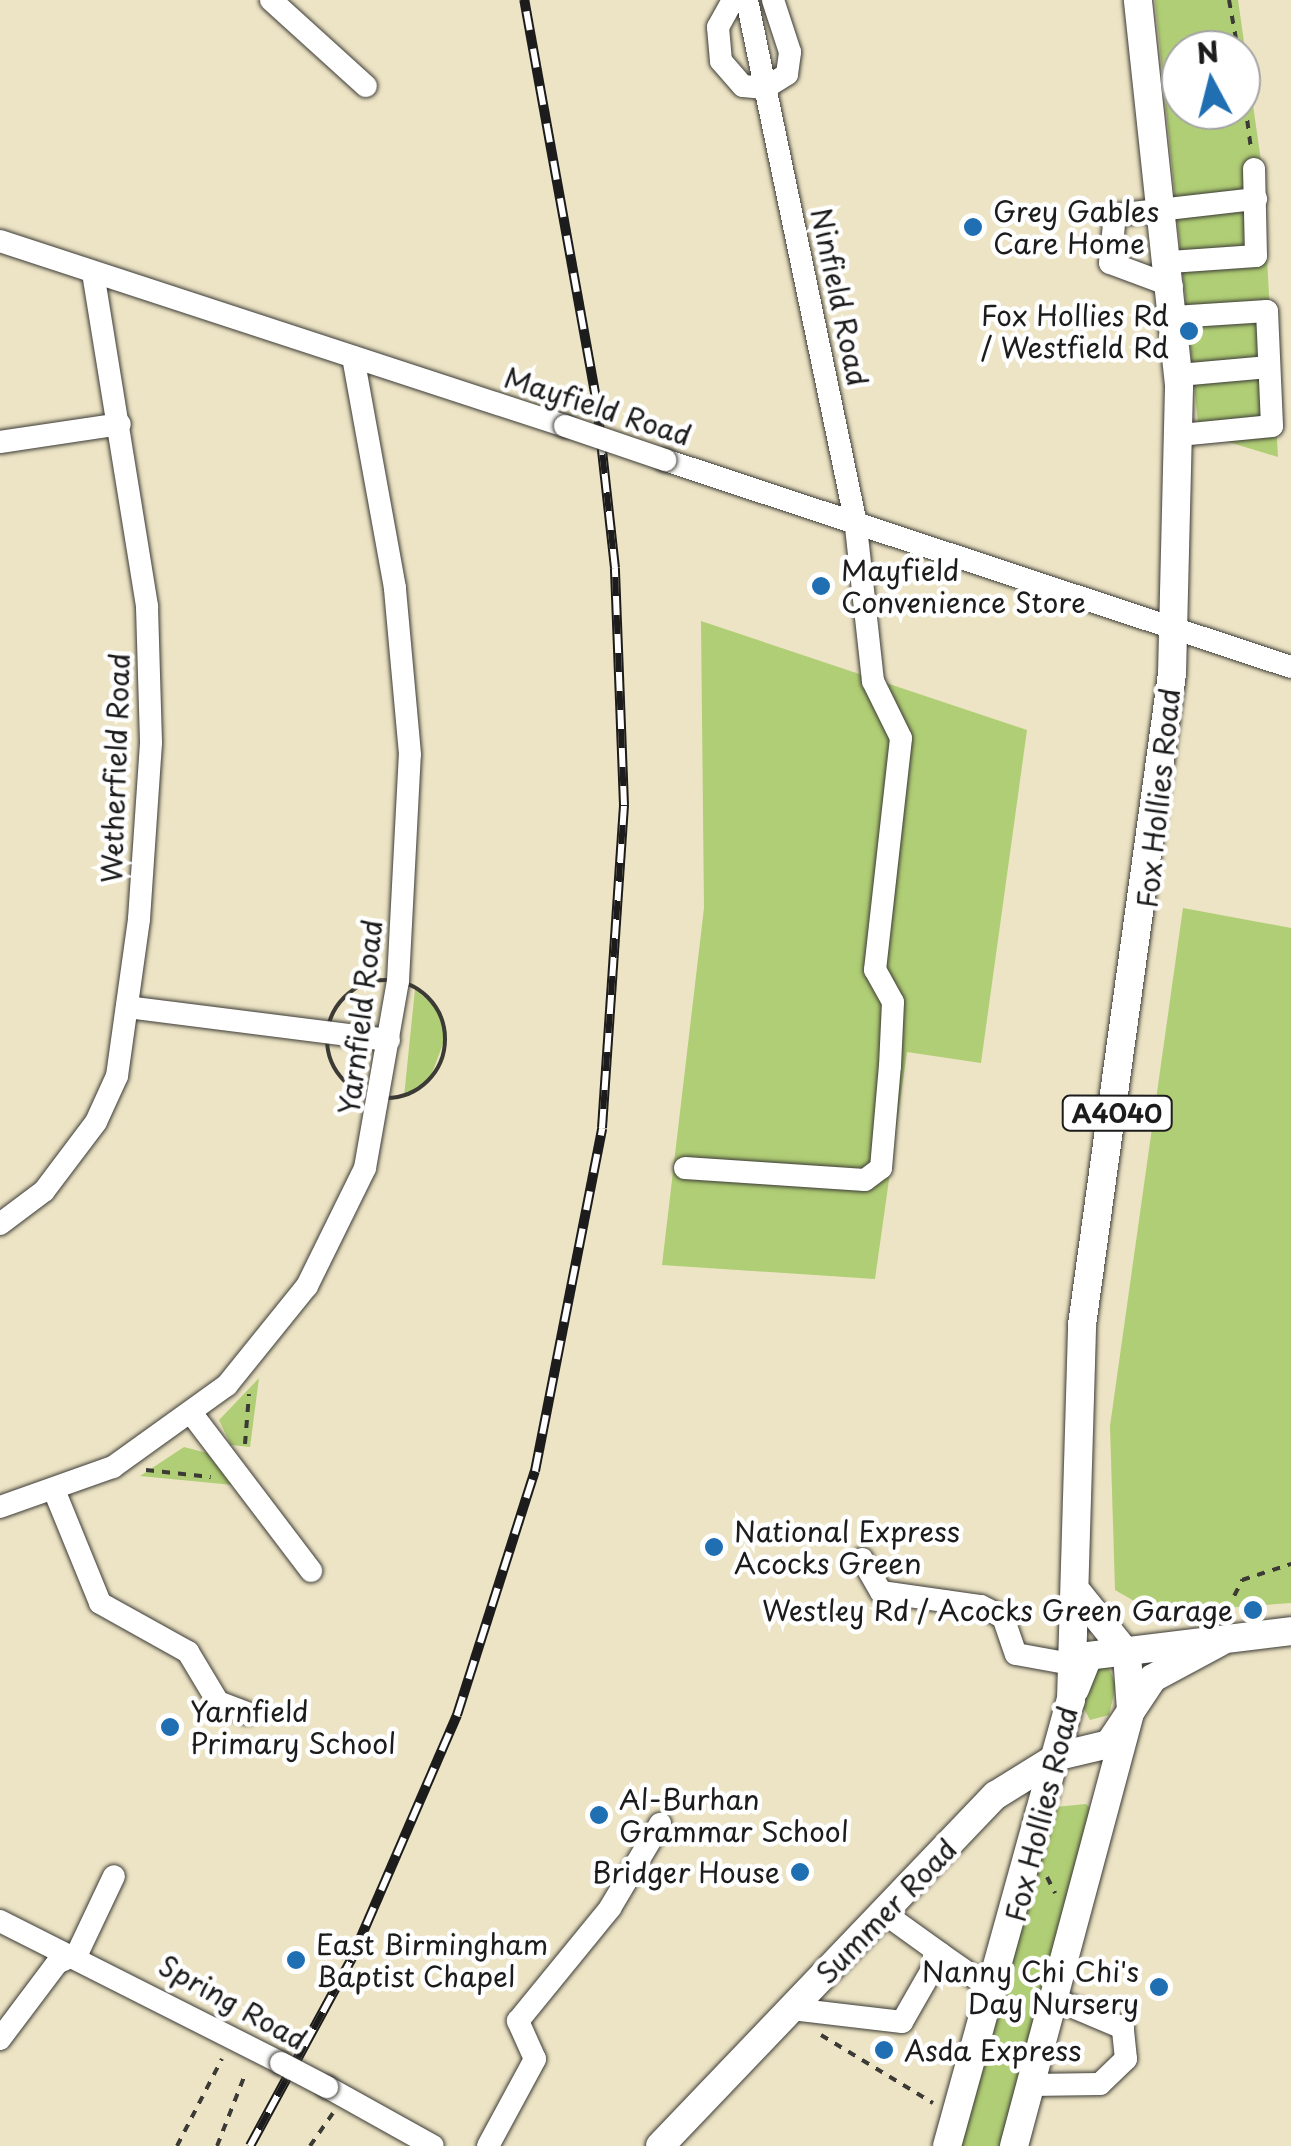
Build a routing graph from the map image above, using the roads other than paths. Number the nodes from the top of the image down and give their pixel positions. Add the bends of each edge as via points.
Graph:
1 (273, 0) edge
2 (732, 0) edge
3 (748, 0) edge
4 (773, 0) edge
5 (1138, 0) edge
6 (366, 86) dead end
7 (765, 88) junction
8 (1254, 168) road end
9 (1256, 198) junction
10 (1162, 205) junction
11 (0, 240) edge
12 (94, 273) junction
13 (1171, 274) junction
14 (1174, 317) junction
15 (353, 357) junction
16 (1270, 368) junction
17 (1178, 374) junction
18 (120, 424) junction
19 (1180, 435) junction
20 (0, 442) edge
21 (855, 518) junction
22 (1175, 634) junction
23 (1291, 667) edge
24 (127, 1007) junction
25 (389, 1040) junction
26 (685, 1168) dead end
27 (0, 1224) edge
28 (192, 1414) junction
29 (54, 1490) junction
30 (0, 1507) edge
31 (862, 1559) dead end
32 (311, 1571) dead end
33 (1079, 1594) junction
34 (1291, 1631) edge
35 (1220, 1642) junction
36 (1128, 1654) junction
37 (1071, 1664) junction
38 (1071, 1700) junction
39 (1131, 1710) junction
40 (247, 1713) dead end
41 (1058, 1756) junction
42 (660, 1824) dead end
43 (114, 1876) dead end
44 (884, 1913) junction
45 (0, 1921) edge
46 (77, 1954) junction
47 (941, 1954) junction
48 (994, 1991) junction
49 (1054, 1999) junction
50 (790, 2012) junction
51 (4, 2024) edge
52 (1031, 2084) junction
53 (433, 2146) edge
54 (488, 2146) edge
55 (660, 2146) edge
56 (947, 2146) edge
57 (1014, 2146) edge

1 - 6 street
2 - 7 street via 718,27 721,61 743,86
3 - 7 street, Ninfield Road
4 - 7 street via 790,52 786,74
5 - 10 main road, Fox Hollies Road / A4040
7 - 21 street, Ninfield Road
8 - 9 street
9 - 10 street
9 - 13 street via 1256,256
10 - 13 main road, Fox Hollies Road / A4040
10 - 13 street via 1116,216 1108,246 1122,272
11 - 12 street, Mayfield Road
12 - 15 street, Mayfield Road
12 - 18 street, Wetherfield Road
13 - 14 main road, Fox Hollies Road / A4040
14 - 16 street via 1267,311
14 - 17 main road, Fox Hollies Road / A4040
15 - 21 street, Mayfield Road, bridge
15 - 25 street, Yarnfield Road via 395,588 410,754
16 - 17 street
16 - 19 street via 1272,426
17 - 19 main road, Fox Hollies Road / A4040
18 - 20 street
18 - 24 street, Wetherfield Road via 151,670 147,834
19 - 22 main road, Fox Hollies Road / A4040
21 - 22 street, Mayfield Road
21 - 26 street, Ninfield Road via 873,681 901,738 875,970 893,1002 881,1168 848,1182
22 - 23 street, Mayfield Road
22 - 33 main road, Fox Hollies Road / A4040 via 1140,953 1082,1325 1073,1507
24 - 25 street
24 - 27 street, Wetherfield Road via 117,1076 96,1122 44,1191
25 - 28 street, Yarnfield Road via 377,1126 341,1227 265,1343
28 - 29 street, Yarnfield Road via 112,1467
28 - 32 street
29 - 30 street, Yarnfield Road
29 - 40 street via 100,1603 188,1652 218,1702
31 - 37 street via 881,1592 981,1606 1004,1617 1016,1654
33 - 36 main road
33 - 37 main road, Fox Hollies Road / A4040
34 - 35 main road
35 - 36 main road
35 - 39 main road, Summer Road via 1153,1678
36 - 38 main road via 1088,1656
36 - 39 main road
37 - 38 main road, Fox Hollies Road / A4040
38 - 41 main road, Fox Hollies Road / A4040
39 - 41 main road, Summer Road via 1109,1744
39 - 49 main road
41 - 44 main road, Summer Road via 996,1795
41 - 48 main road, Fox Hollies Road / A4040
42 - 54 street via 610,1908 518,2021 535,2059
43 - 46 street
44 - 47 street
44 - 50 main road, Summer Road
45 - 46 street, Spring Road
46 - 51 street via 57,1963
46 - 53 street, Spring Road, bridge
47 - 48 street
47 - 50 street via 902,2022
48 - 56 main road, Fox Hollies Road / A4040
49 - 52 main road
49 - 52 street via 1123,2028 1126,2059 1100,2084
50 - 55 main road, Summer Road
52 - 57 main road

